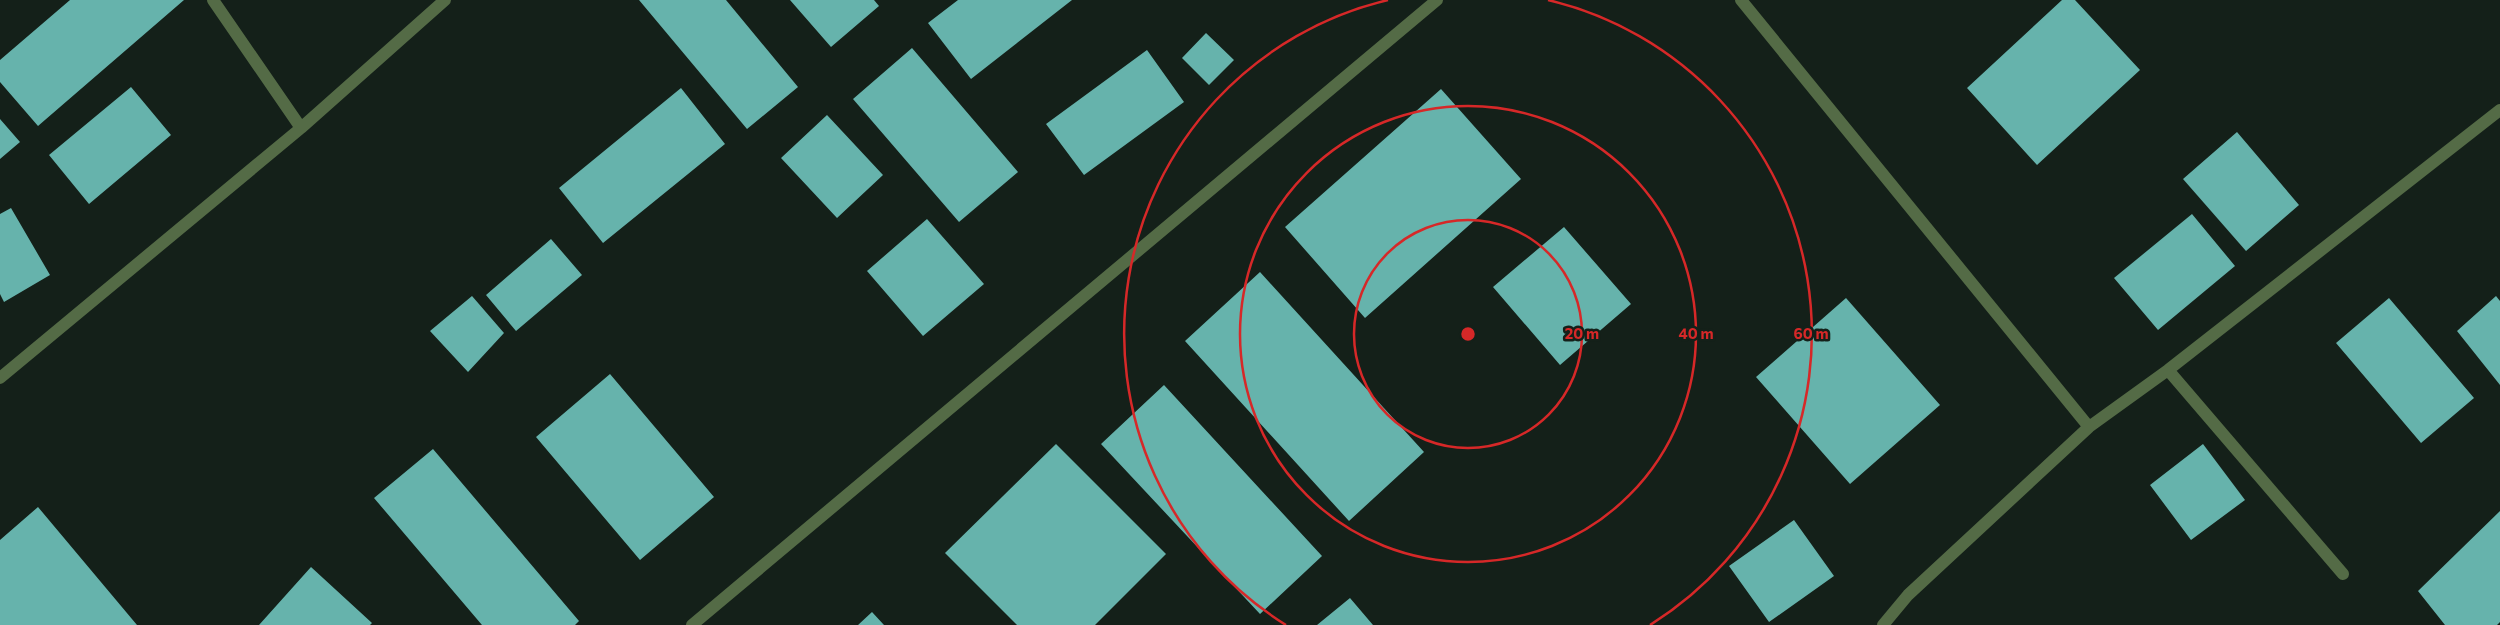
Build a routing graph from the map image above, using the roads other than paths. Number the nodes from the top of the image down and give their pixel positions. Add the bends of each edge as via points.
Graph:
1 (214, 0) edge
2 (445, 0) edge
3 (1437, 0) edge
4 (1741, 0) edge
5 (2500, 110) edge
6 (301, 128) junction
7 (2168, 370) junction
8 (0, 378) edge
9 (2089, 427) junction
10 (2343, 574) dead end
11 (692, 625) edge
12 (1883, 625) edge

1 - 6 street
2 - 6 street
3 - 11 street
4 - 9 street
5 - 7 street
6 - 8 street
7 - 9 street
7 - 10 street
9 - 12 street via 1908,595

